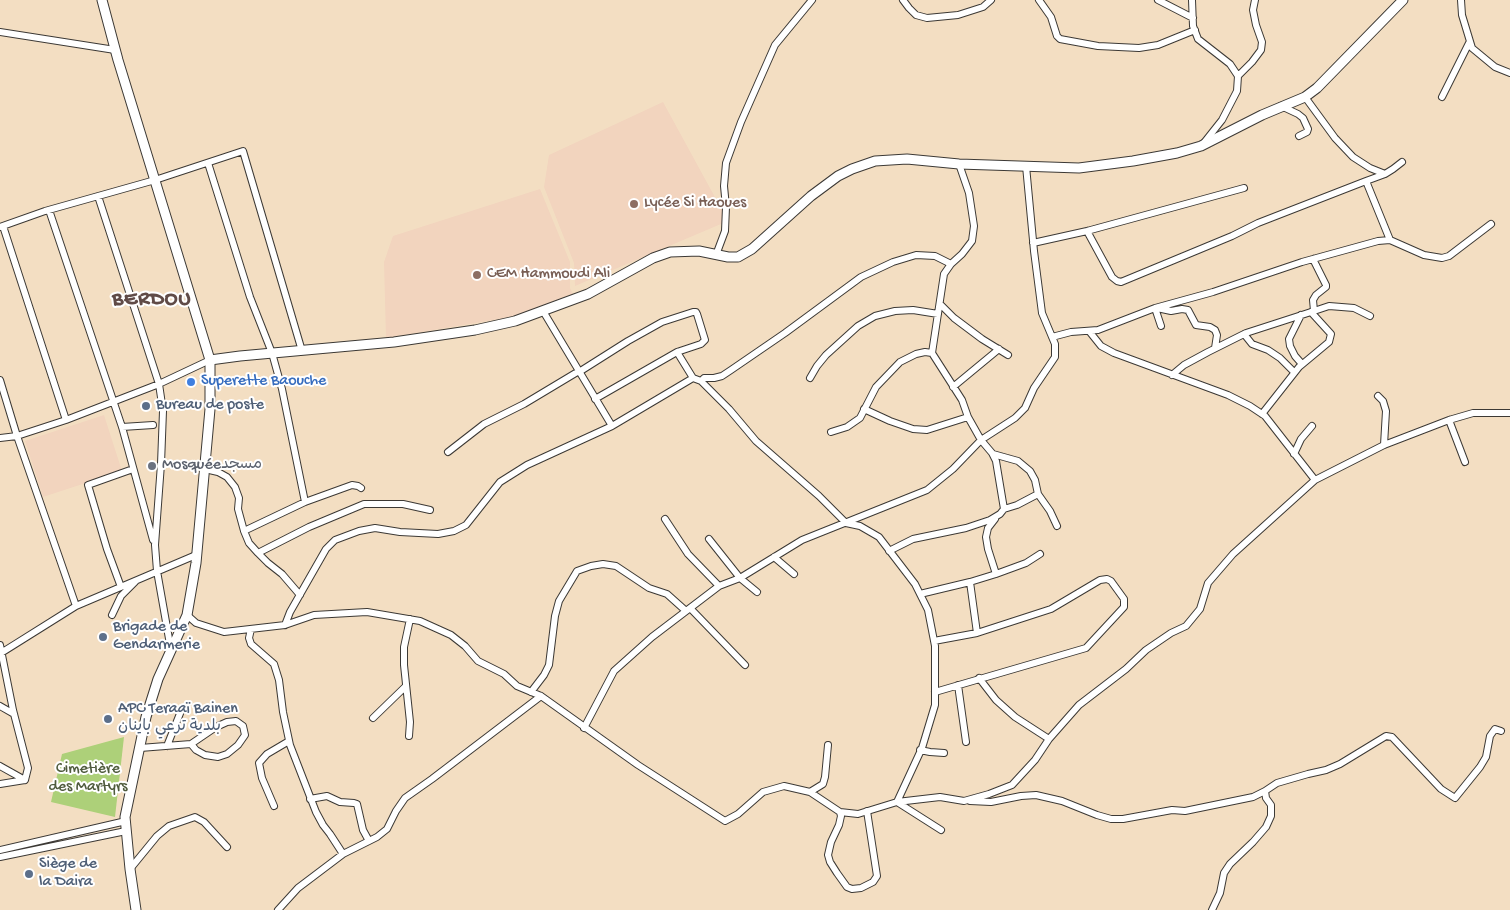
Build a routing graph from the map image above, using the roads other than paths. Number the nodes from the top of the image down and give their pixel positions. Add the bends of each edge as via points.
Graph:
1 (102, 0) edge
2 (812, 0) edge
3 (904, 0) edge
4 (991, 0) edge
5 (1039, 0) edge
6 (1158, 0) edge
7 (1192, 0) edge
8 (1256, 0) edge
9 (1403, 0) edge
10 (1461, 0) edge
11 (1193, 18) junction
12 (1195, 30) junction
13 (0, 32) edge
14 (1469, 43) junction
15 (115, 50) junction
16 (1510, 73) edge
17 (1238, 76) junction
18 (1305, 97) junction
19 (1442, 97) dead end
20 (1281, 106) junction
21 (1299, 136) dead end
22 (1201, 146) junction
23 (1402, 162) dead end
24 (208, 163) junction
25 (960, 164) junction
26 (1026, 166) junction
27 (1385, 174) junction
28 (155, 180) junction
29 (1366, 181) junction
30 (1244, 188) dead end
31 (98, 196) junction
32 (49, 210) junction
33 (1491, 224) dead end
34 (2, 227) edge
35 (1087, 231) junction
36 (1390, 240) junction
37 (1033, 243) junction
38 (716, 255) junction
39 (1313, 259) junction
40 (950, 264) junction
41 (940, 304) junction
42 (1155, 308) junction
43 (1313, 311) junction
44 (543, 312) junction
45 (938, 314) junction
46 (1301, 315) junction
47 (1370, 316) dead end
48 (1161, 326) dead end
49 (1089, 331) junction
50 (1244, 334) junction
51 (1052, 337) junction
52 (1215, 348) junction
53 (999, 349) junction
54 (302, 351) junction
55 (677, 352) junction
56 (272, 353) junction
57 (932, 353) junction
58 (1008, 354) dead end
59 (210, 360) junction
60 (1302, 364) junction
61 (579, 372) junction
62 (1294, 372) junction
63 (1172, 375) junction
64 (693, 378) junction
65 (810, 378) dead end
66 (0, 380) edge
67 (701, 381) junction
68 (159, 384) junction
69 (953, 386) junction
70 (1378, 396) dead end
71 (596, 399) junction
72 (113, 402) junction
73 (864, 409) junction
74 (1510, 413) edge
75 (1262, 414) junction
76 (968, 417) junction
77 (66, 420) junction
78 (1449, 420) junction
79 (153, 425) dead end
80 (612, 426) junction
81 (1312, 426) dead end
82 (122, 427) junction
83 (831, 432) dead end
84 (17, 436) junction
85 (0, 438) edge
86 (981, 440) junction
87 (1384, 445) junction
88 (448, 452) dead end
89 (993, 454) junction
90 (1294, 454) junction
91 (1465, 462) dead end
92 (133, 469) junction
93 (205, 469) junction
94 (1315, 480) junction
95 (361, 488) dead end
96 (1038, 494) junction
97 (305, 502) junction
98 (1004, 509) junction
99 (430, 510) dead end
100 (997, 516) junction
101 (665, 519) dead end
102 (846, 523) junction
103 (1056, 526) dead end
104 (244, 532) junction
105 (708, 539) dead end
106 (155, 545) junction
107 (889, 551) junction
108 (258, 553) junction
109 (1040, 554) dead end
110 (196, 555) junction
111 (774, 557) junction
112 (157, 571) junction
113 (794, 574) dead end
114 (996, 574) junction
115 (740, 578) junction
116 (137, 580) junction
117 (970, 582) junction
118 (720, 586) junction
119 (121, 587) junction
120 (757, 592) dead end
121 (920, 594) junction
122 (300, 595) junction
123 (76, 606) junction
124 (688, 610) junction
125 (112, 615) dead end
126 (187, 615) junction
127 (410, 620) junction
128 (285, 625) junction
129 (252, 629) junction
130 (977, 633) junction
131 (934, 641) junction
132 (0, 650) edge
133 (171, 650) junction
134 (744, 665) dead end
135 (980, 678) junction
136 (958, 685) junction
137 (406, 686) junction
138 (531, 692) junction
139 (935, 692) junction
140 (541, 696) junction
141 (0, 706) edge
142 (181, 711) dead end
143 (14, 714) junction
144 (373, 718) dead end
145 (584, 728) junction
146 (1501, 731) dead end
147 (409, 736) dead end
148 (1049, 739) junction
149 (289, 741) junction
150 (966, 742) dead end
151 (191, 744) junction
152 (828, 745) dead end
153 (167, 746) junction
154 (140, 748) junction
155 (920, 750) junction
156 (944, 753) dead end
157 (0, 766) edge
158 (25, 780) junction
159 (0, 784) edge
160 (1265, 791) junction
161 (810, 792) junction
162 (310, 800) junction
163 (964, 800) junction
164 (897, 802) junction
165 (274, 806) dead end
166 (867, 811) junction
167 (840, 812) junction
168 (126, 826) junction
169 (941, 830) dead end
170 (369, 841) junction
171 (227, 847) dead end
172 (0, 850) edge
173 (343, 854) junction
174 (0, 857) edge
175 (130, 868) junction
176 (136, 910) edge
177 (278, 910) edge
178 (1212, 910) edge

1 - 15 main road
2 - 38 street via 775,45 741,122 726,163 725,231
3 - 4 street via 916,15 927,18 958,15
5 - 12 street via 1051,17 1060,39 1098,46 1139,48 1158,45
6 - 11 street
7 - 11 street
8 - 17 street via 1253,10 1262,42 1261,50
9 - 18 main road
10 - 14 street
11 - 12 street
12 - 17 street via 1198,38 1230,64
13 - 15 street
14 - 16 street via 1496,67
14 - 19 street
15 - 28 main road
17 - 22 street via 1237,92 1222,120
18 - 20 main road
18 - 27 street via 1353,157
20 - 21 street via 1303,118 1308,129
20 - 22 main road
22 - 26 main road via 1133,161 1079,168
23 - 27 street
24 - 28 street
24 - 54 street via 243,151
24 - 56 street via 250,297
25 - 26 main road
25 - 38 main road via 907,159 875,161 852,168 811,196 752,249 738,257
25 - 40 street via 974,226 972,241
26 - 37 street
27 - 29 street
28 - 31 street
28 - 59 main road
29 - 35 street via 1258,222 1121,282 1112,277
29 - 36 street
30 - 35 street
31 - 32 street
31 - 68 street
32 - 34 street
32 - 72 street
33 - 36 street via 1442,258 1424,255
34 - 77 street
35 - 37 street
36 - 39 street
37 - 51 street via 1042,313
38 - 44 main road via 699,251 670,252 652,258 588,294
39 - 42 street
39 - 43 street via 1326,285 1313,300
40 - 41 street via 944,274
40 - 67 street via 935,256 916,255 861,277 722,376
41 - 45 street
41 - 53 street via 954,318
42 - 48 street
42 - 49 street
42 - 52 street via 1188,310 1196,325 1215,330
43 - 46 street
43 - 47 street via 1329,306 1354,308
43 - 60 street via 1330,334 1329,342
44 - 54 main road via 475,330
44 - 61 street
45 - 57 street
45 - 65 street via 912,310 875,316 858,326 826,355
46 - 50 street
46 - 60 street via 1289,339 1295,356
49 - 51 street
49 - 63 street via 1107,350
50 - 52 street
50 - 62 street via 1252,344 1280,358
51 - 86 street via 1055,357 1025,408
52 - 63 street
53 - 58 street
53 - 69 street
54 - 56 main road
55 - 61 street via 705,340 696,312 662,322
55 - 64 street
55 - 71 street
56 - 59 main road
56 - 97 street
57 - 69 street
57 - 73 street via 916,354 900,362 876,387
59 - 68 street
59 - 93 main road
60 - 62 street
61 - 71 street
61 - 88 street via 484,424
62 - 75 street
63 - 75 street via 1228,395
64 - 67 street
64 - 80 street
66 - 84 street
67 - 102 street via 756,441
68 - 72 street
68 - 106 street via 163,411 162,464
69 - 76 street
70 - 87 street via 1386,411
71 - 80 street
72 - 77 street
72 - 82 street
73 - 76 street via 913,429 927,430
73 - 83 street via 860,418
74 - 78 street via 1474,413
75 - 90 street
76 - 86 street
77 - 84 street
78 - 87 street
78 - 91 street
79 - 82 street
80 - 122 street via 527,464 500,482 466,525 454,531 428,534 374,528 334,540
81 - 90 street
82 - 92 street
84 - 85 street
84 - 123 street
86 - 89 street
86 - 102 street via 927,490
87 - 94 street
89 - 96 street via 1018,461 1030,471 1036,480
89 - 98 street
90 - 94 street
92 - 106 street
92 - 119 street via 88,485
93 - 104 street via 227,477 235,487
93 - 110 main road
94 - 148 street via 1233,554 1208,583 1200,609 1186,626 1146,650 1078,704
95 - 97 street via 352,485
96 - 98 street
96 - 103 street via 1050,510
97 - 104 street
98 - 100 street
99 - 108 street via 403,504 364,504 309,526
100 - 107 street via 966,528 913,539
100 - 114 street via 986,537
101 - 118 street via 688,554
102 - 107 street via 860,526 878,537
102 - 111 street via 802,540
104 - 108 street
105 - 115 street
106 - 112 street
107 - 121 street
108 - 122 street
109 - 114 street
110 - 112 street
110 - 126 main road
111 - 113 street
111 - 115 street
112 - 116 street
112 - 133 street
114 - 117 street
115 - 118 street
115 - 120 street
116 - 119 street
116 - 125 street via 121,596
117 - 121 street
117 - 130 street
118 - 124 street
119 - 123 street
121 - 131 street via 928,610
122 - 128 street
123 - 132 street
124 - 134 street
124 - 138 street via 667,594 649,588 616,566 603,564 577,572 559,601 549,665
124 - 145 street via 614,671
126 - 129 street via 196,623 224,632
126 - 133 main road
127 - 128 street via 367,612 314,615
127 - 137 street via 404,647
127 - 138 street via 451,635 478,661
128 - 129 street
129 - 149 street via 251,644 274,664
130 - 131 street
130 - 135 street via 1051,609 1100,580 1111,581 1124,599 1124,607 1086,648
131 - 139 street
132 - 143 street
133 - 154 main road via 158,679
135 - 136 street
135 - 148 street via 996,700 1015,717
136 - 139 street
136 - 150 street
137 - 144 street
137 - 147 street
138 - 140 street
139 - 155 street via 935,704
140 - 145 street
140 - 170 street via 405,798 387,829
141 - 143 street
142 - 153 street
143 - 158 street via 28,768
145 - 161 street via 725,821 763,792 784,786
146 - 160 street via 1495,729 1490,736 1486,757 1455,798 1442,789 1392,737 1386,736 1340,764 1277,783
148 - 163 street via 1012,785
149 - 162 street
149 - 165 street via 267,754 259,763
151 - 151 street via 227,722 236,721 243,726 245,735 227,754 218,757 205,755
151 - 153 street
152 - 161 street via 823,784
153 - 154 street
154 - 168 main road
155 - 156 street
155 - 164 street
157 - 158 street
158 - 159 street
160 - 163 street via 1253,797 1123,819 1096,815 1062,801 1036,795 990,802
160 - 178 street via 1271,805 1271,816 1266,827 1224,873
161 - 167 street
162 - 170 street via 327,796 357,804
162 - 173 street via 322,826
163 - 164 street via 940,797
164 - 166 street
164 - 169 street
166 - 167 street via 858,814
166 - 167 street via 877,876 873,882 852,890 828,855 839,825
168 - 172 street
168 - 174 street
168 - 175 main road
170 - 173 street
171 - 175 street via 204,822 195,817 169,826 156,836
173 - 177 street via 298,888
175 - 176 main road

